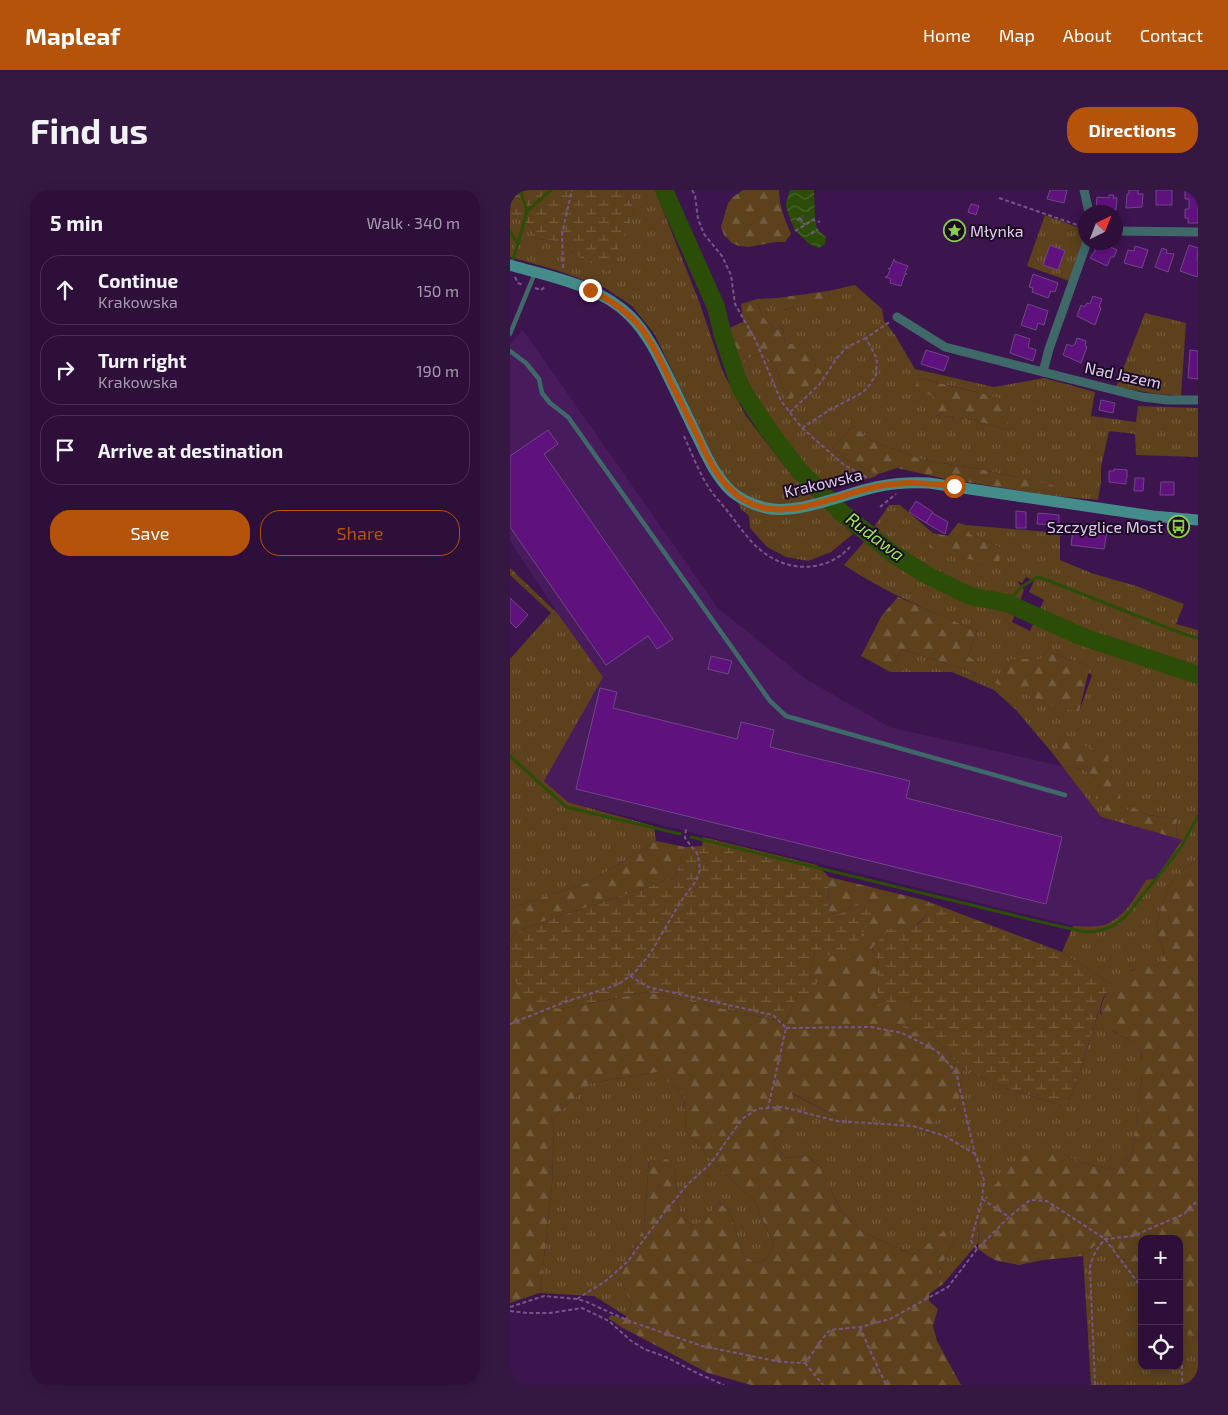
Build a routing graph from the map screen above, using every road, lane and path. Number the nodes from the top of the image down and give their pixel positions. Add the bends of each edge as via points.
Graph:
1 (572, 190) edge
2 (692, 190) edge
3 (1084, 190) edge
4 (999, 198) dead end
5 (1087, 205) edge
6 (800, 218) dead end
7 (820, 222) dead end
8 (805, 225) junction
9 (1078, 225) edge
10 (818, 229) dead end
11 (795, 230) dead end
12 (1123, 231) edge
13 (1198, 232) edge
14 (811, 234) dead end
15 (1084, 250) edge
16 (510, 265) edge
17 (535, 273) junction
18 (562, 280) junction
19 (551, 284) dead end
20 (538, 289) dead end
21 (897, 317) joint
22 (510, 334) edge
23 (866, 338) junction
24 (510, 351) edge
25 (1043, 372) junction
26 (1198, 400) edge
27 (790, 412) junction
28 (802, 428) junction
29 (683, 433) dead end
30 (876, 487) junction
31 (1198, 520) edge
32 (850, 547) dead end
33 (1065, 795) dead end
34 (686, 829) dead end
35 (630, 976) junction
36 (510, 1024) edge
37 (786, 1028) junction
38 (768, 1108) junction
39 (975, 1154) junction
40 (982, 1199) junction
41 (1198, 1200) edge
42 (1009, 1217) junction
43 (1105, 1239) junction
44 (977, 1249) junction
45 (1138, 1283) edge
46 (578, 1299) junction
47 (510, 1309) edge
48 (860, 1328) junction
49 (805, 1363) junction
50 (1182, 1370) edge
51 (724, 1385) edge
52 (823, 1385) edge
53 (886, 1385) edge
54 (1095, 1385) edge
55 (1182, 1385) edge

1 - 18 path via 562,234
2 - 27 path via 704,234 722,256 731,275 735,304 755,339 781,401
3 - 5 street
4 - 9 path
6 - 8 path
7 - 8 path via 813,220
8 - 11 path
10 - 14 path
12 - 13 street
15 - 25 street
16 - 17 street, Krakowska
17 - 18 street, Krakowska
17 - 22 lane
18 - 30 street, Krakowska via 612,302 642,330 714,470 732,492 749,502 780,510
19 - 20 path
21 - 23 path
21 - 25 street, Nad Jazem via 945,347
23 - 27 path via 847,348 819,385
23 - 28 path via 877,359 876,375 868,387
24 - 33 lane via 539,379 542,392 550,403 568,417 770,701 786,716
25 - 26 street, Nad Jazem via 1142,397
27 - 28 path
28 - 30 path via 844,465 871,479
29 - 32 path via 711,492 762,551 779,562 808,567 828,564
30 - 31 street, Krakowska via 929,483
34 - 35 path via 685,838 698,854 700,870 696,881 650,954
35 - 36 path via 618,984
35 - 37 path via 648,987 773,1016
37 - 38 path
37 - 39 path via 871,1027 902,1033 937,1051 956,1072
38 - 39 path via 782,1107 837,1122 913,1126 945,1136
38 - 46 path via 756,1109 742,1119 711,1163 688,1184 628,1262
39 - 40 path via 984,1180
40 - 42 path
40 - 44 path via 971,1241
41 - 43 path via 1184,1214 1133,1236
42 - 43 path via 1030,1200 1047,1201
42 - 44 path
43 - 45 path
43 - 54 path via 1091,1260 1090,1268
44 - 48 path via 948,1287 890,1319
46 - 47 path via 544,1296
46 - 49 path via 702,1346 781,1362
47 - 51 path via 550,1313 582,1308 609,1321 644,1348
48 - 49 path via 830,1330
48 - 53 path
49 - 52 path
50 - 55 path

